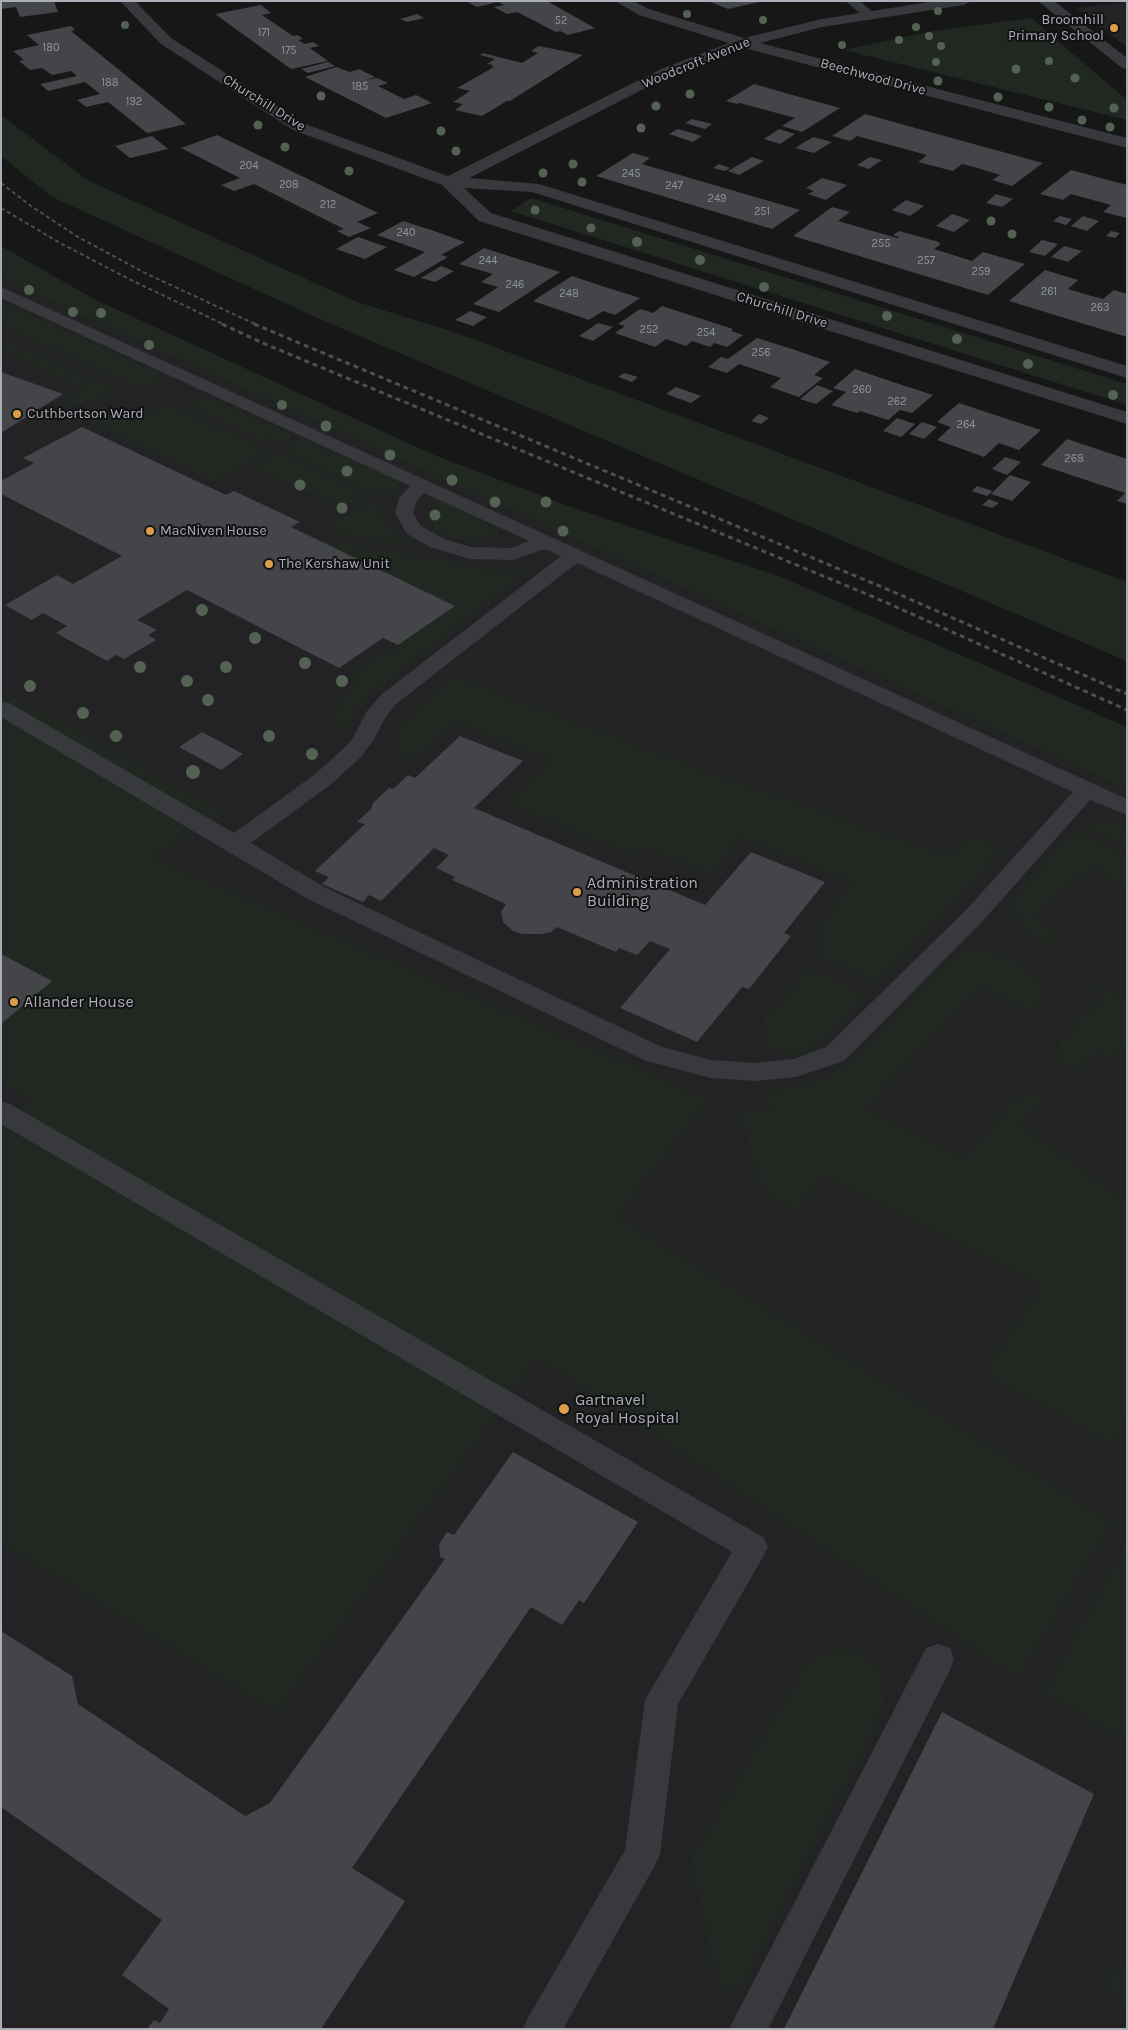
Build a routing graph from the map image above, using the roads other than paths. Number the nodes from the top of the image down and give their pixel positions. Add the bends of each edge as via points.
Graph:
1 (127, 1) edge
2 (622, 1) edge
3 (852, 1) edge
4 (964, 1) edge
5 (1045, 1) edge
6 (870, 15) junction
7 (743, 43) junction
8 (1127, 65) edge
9 (1127, 143) edge
10 (448, 182) junction
11 (1, 292) edge
12 (1127, 372) edge
13 (1127, 418) edge
14 (422, 485) junction
15 (545, 542) junction
16 (575, 555) junction
17 (1, 708) edge
18 (1087, 790) junction
19 (1127, 808) edge
20 (235, 844) junction
21 (1, 1112) edge
22 (938, 1659) dead end
23 (542, 2029) edge
24 (748, 2029) edge

1 - 10 street, Churchill Drive via 166,41 299,127
2 - 7 street, Beechwood Drive via 644,12
3 - 6 lane
4 - 6 street, Woodcroft Avenue
5 - 8 street
6 - 7 street, Woodcroft Avenue via 822,23
7 - 9 street, Beechwood Drive
7 - 10 street, Woodcroft Avenue via 666,72
10 - 12 street, Churchill Drive via 533,187
10 - 13 street, Churchill Drive via 484,217
11 - 14 lane
14 - 15 lane
14 - 15 lane via 408,498 404,513 414,530 437,543 470,554 513,554
15 - 16 lane
16 - 18 lane
16 - 20 lane via 389,698 352,754
17 - 20 lane
18 - 19 lane
18 - 20 lane via 973,917 835,1054 796,1068 755,1072 711,1069 655,1054 316,893
21 - 23 lane via 752,1548 662,1700 642,1855
22 - 24 lane

